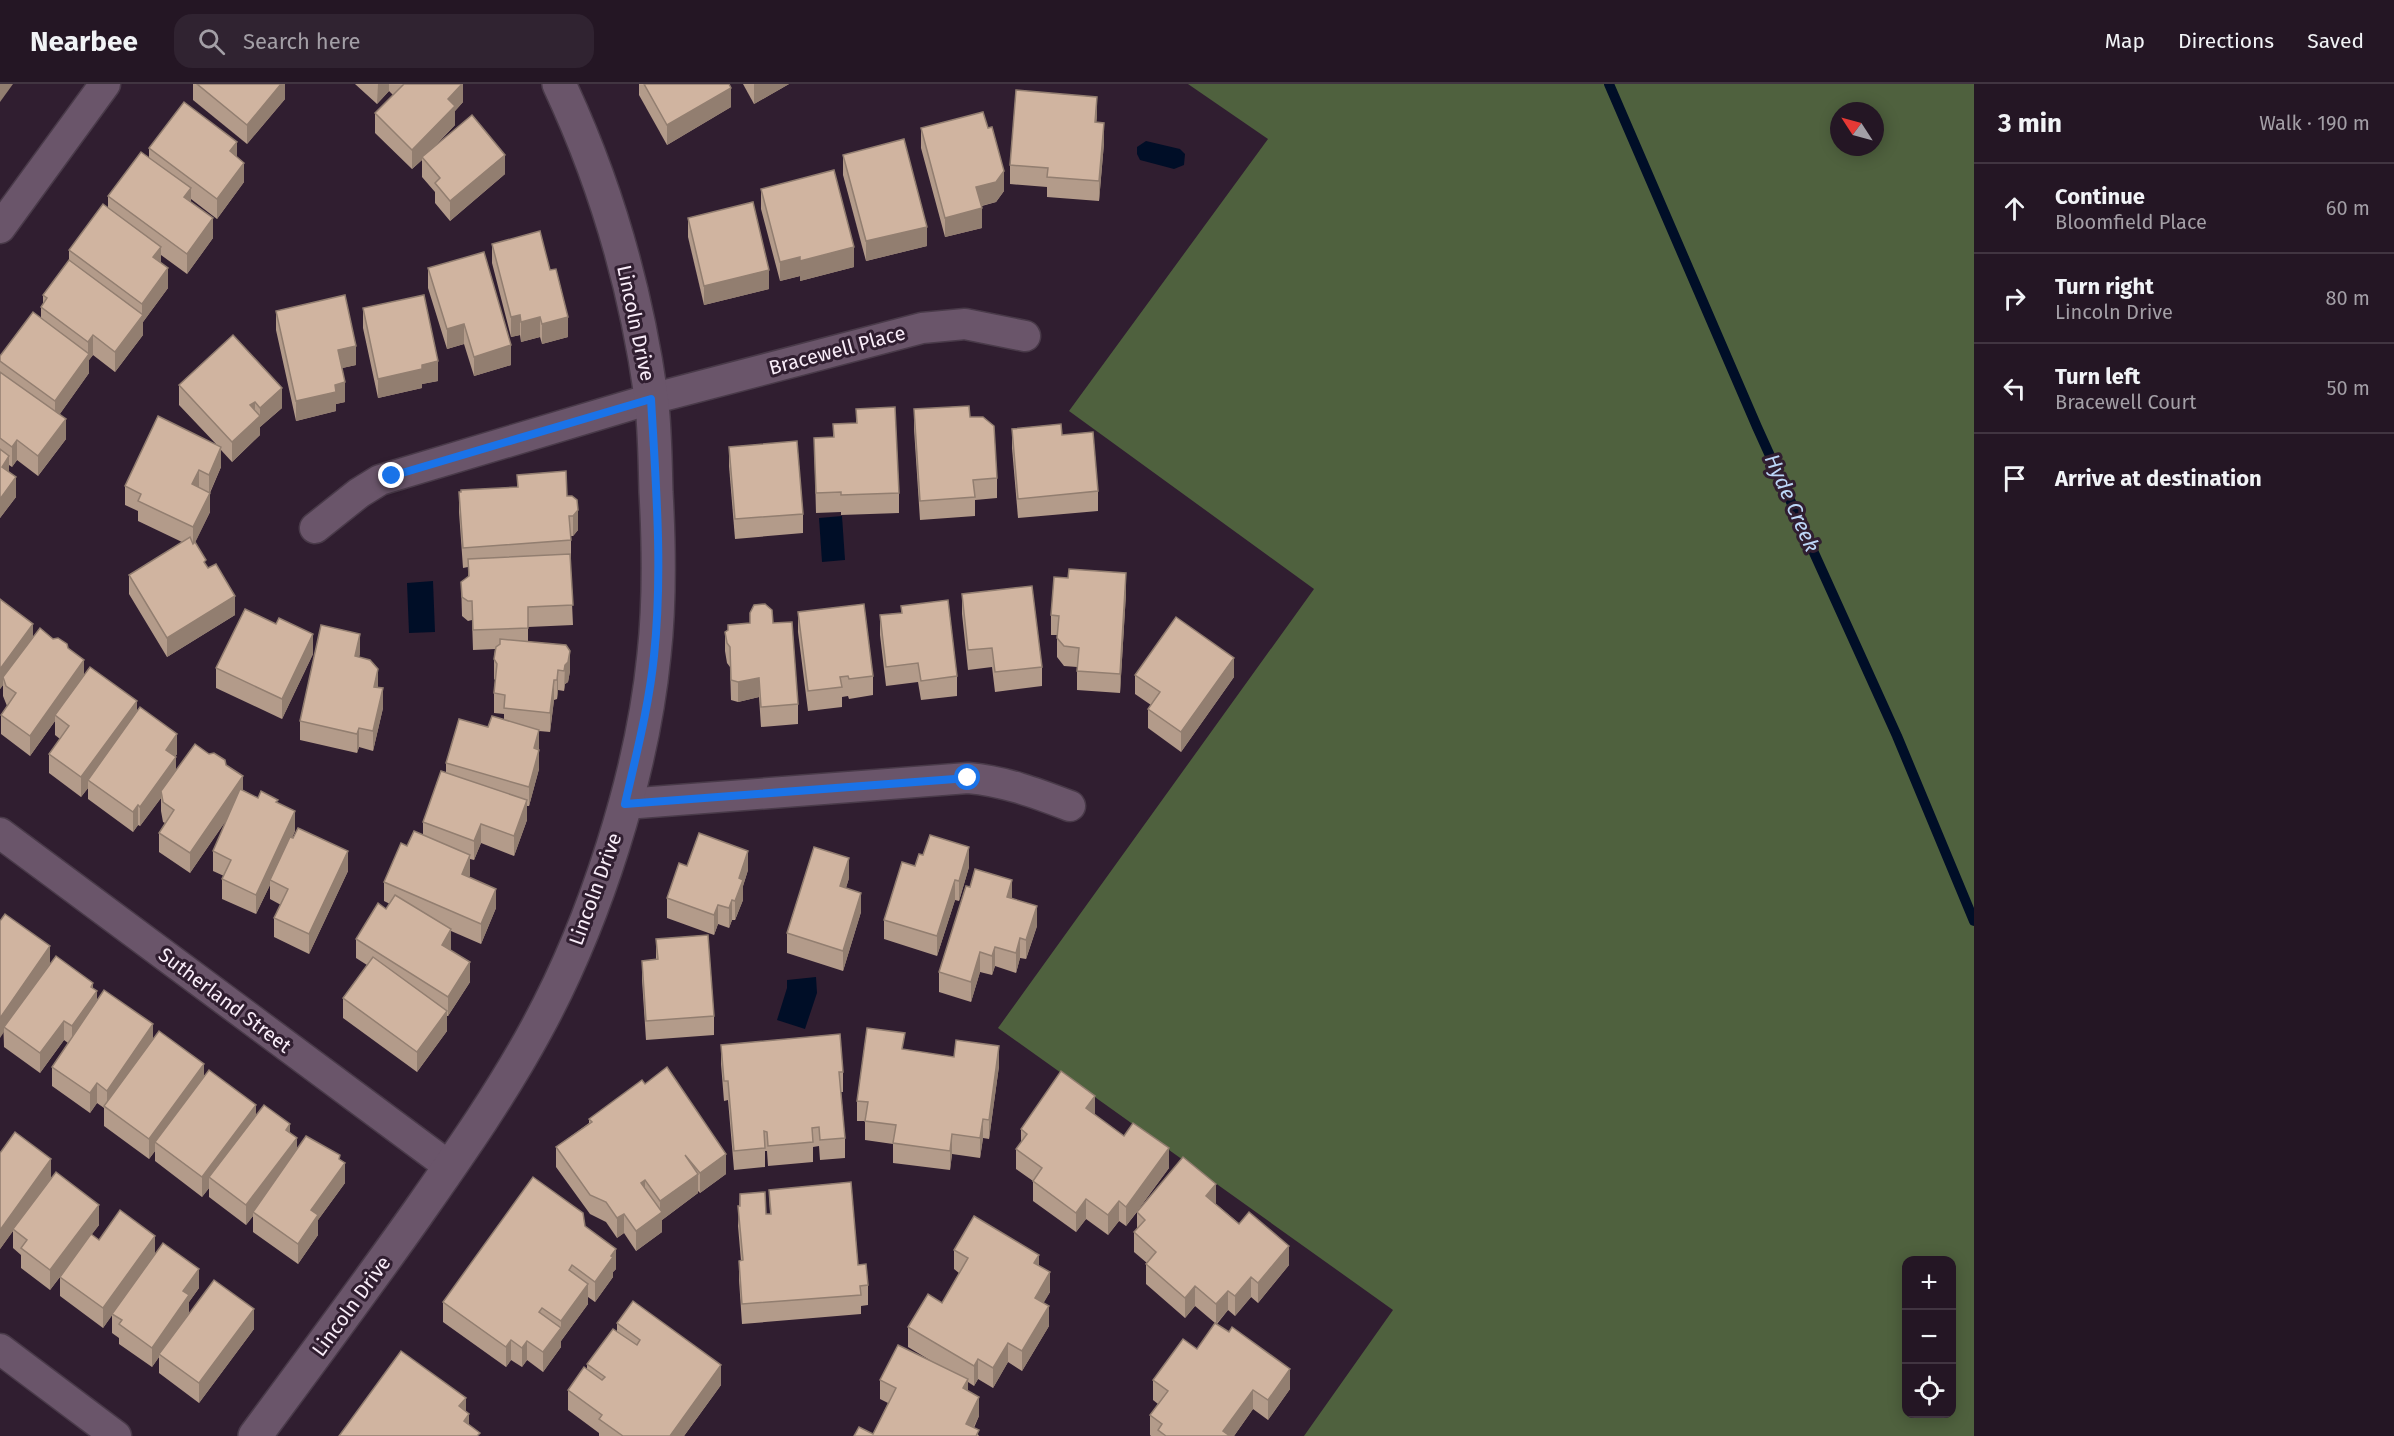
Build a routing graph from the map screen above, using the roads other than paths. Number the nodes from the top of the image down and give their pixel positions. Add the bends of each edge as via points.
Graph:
1 (105, 84) edge
2 (559, 84) edge
3 (0, 228) edge
4 (1025, 336) dead end
5 (651, 399) junction
6 (315, 528) dead end
7 (625, 804) junction
8 (1070, 806) dead end
9 (0, 833) edge
10 (450, 1167) junction
11 (0, 1349) edge
12 (116, 1436) edge
13 (255, 1436) edge

1 - 3 street
2 - 5 street, Lincoln Drive via 585,143 618,241 638,318
4 - 5 street, Bracewell Place via 965,324 922,328
5 - 6 street, Bracewell Place via 380,480
5 - 7 street, Lincoln Drive via 658,534 654,656
7 - 8 street via 968,778 1014,785
7 - 10 street, Lincoln Drive via 596,893 539,1024
9 - 10 street, Sutherland Street
10 - 13 street, Lincoln Drive
11 - 12 street

